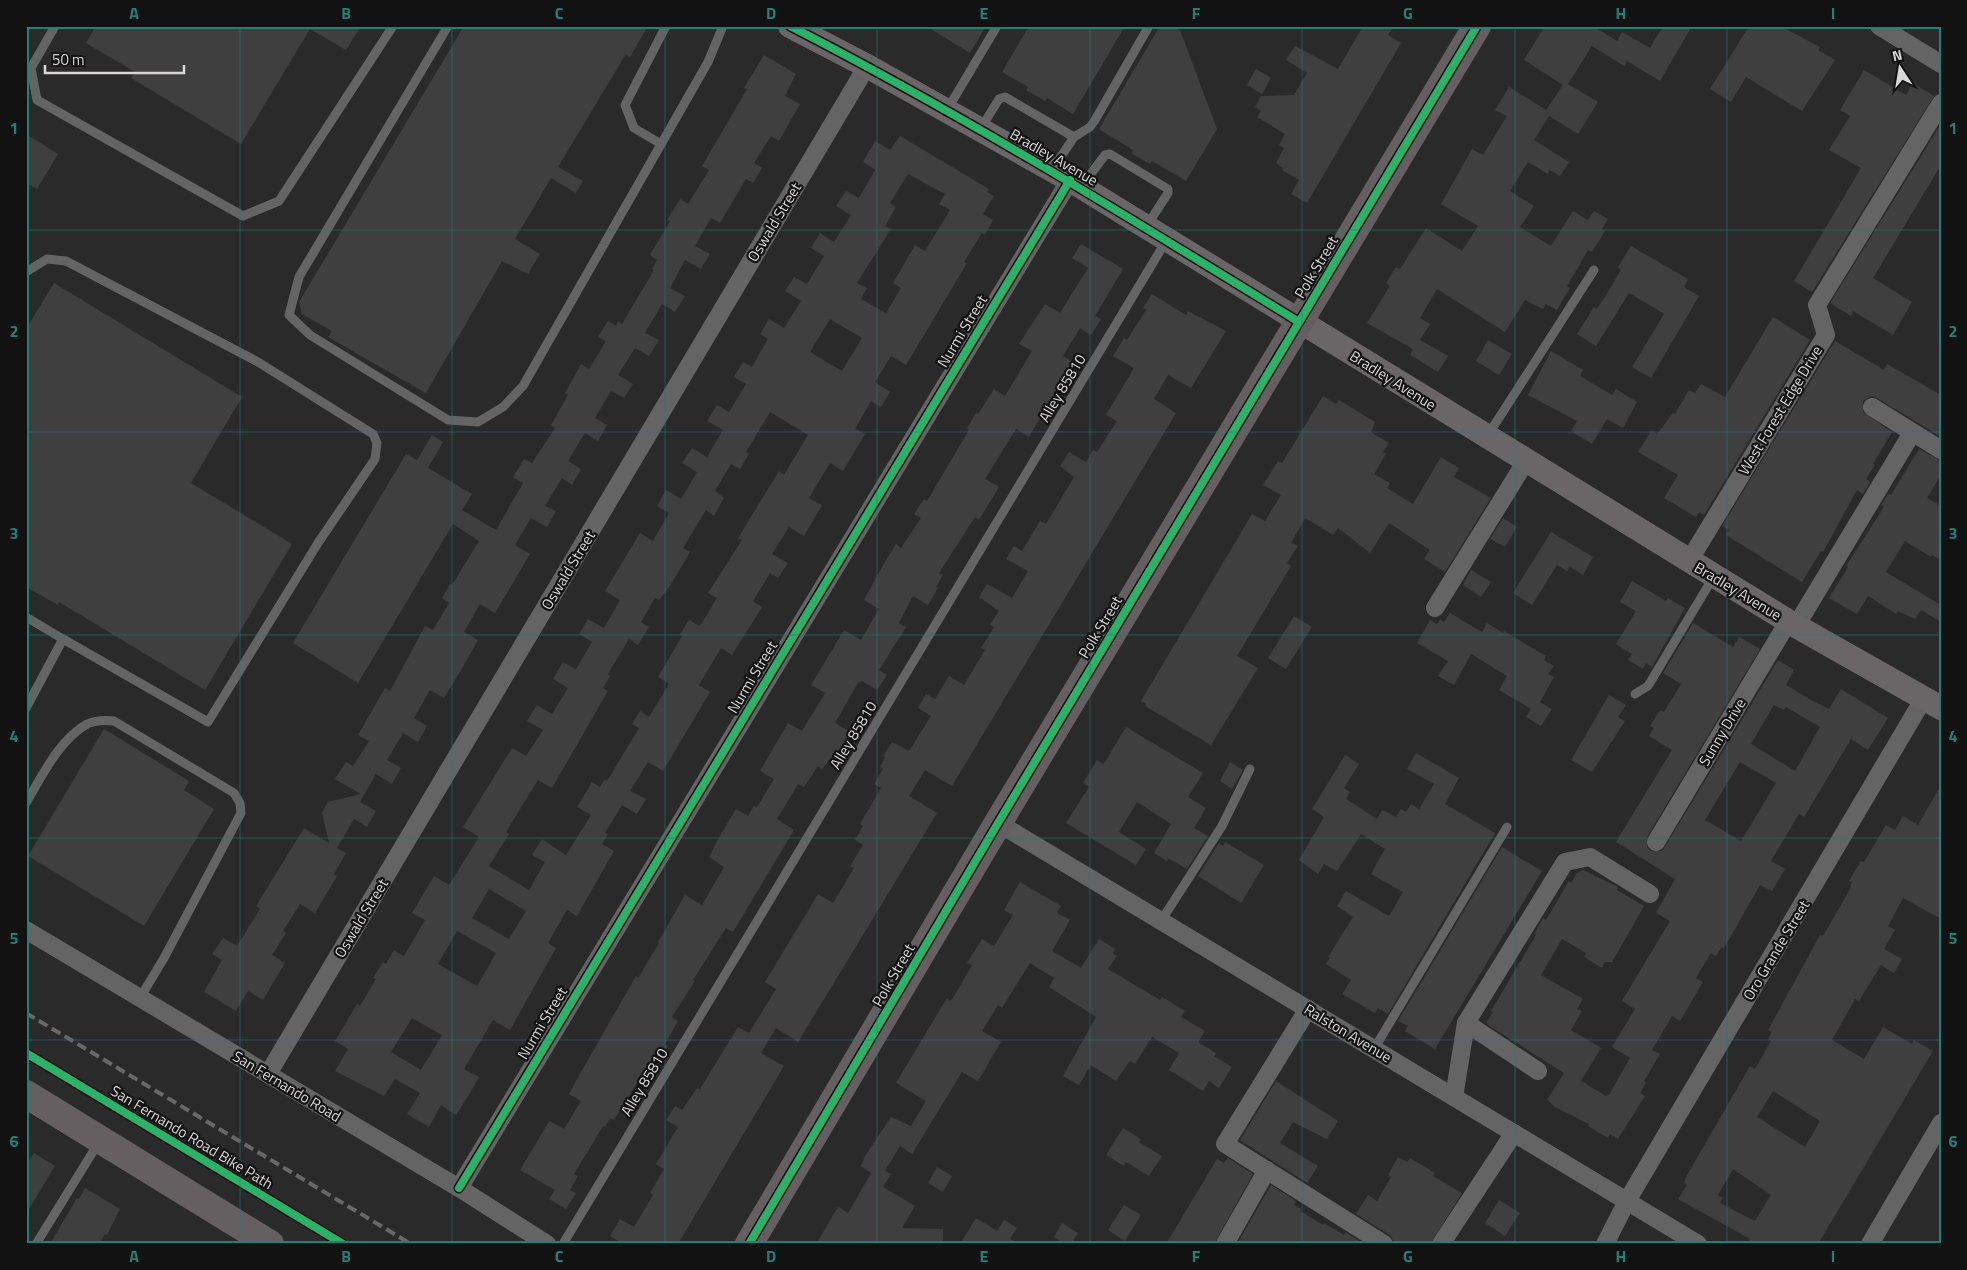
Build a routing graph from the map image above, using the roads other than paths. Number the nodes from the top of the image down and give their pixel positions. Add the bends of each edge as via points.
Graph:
1 (55, 26) edge
2 (393, 26) edge
3 (448, 26) edge
4 (666, 26) edge
5 (723, 26) edge
6 (790, 26) edge
7 (997, 26) edge
8 (1150, 26) edge
9 (1477, 26) edge
10 (1879, 26) edge
11 (1941, 64) edge
12 (867, 66) junction
13 (1941, 103) edge
14 (947, 111) junction
15 (980, 130) junction
16 (1074, 137) junction
17 (661, 144) junction
18 (1068, 179) junction
19 (1146, 228) junction
20 (1167, 240) junction
21 (1594, 270) dead end
22 (26, 272) edge
23 (1298, 322) junction
24 (1872, 407) dead end
25 (1912, 432) junction
26 (1487, 438) junction
27 (1941, 450) edge
28 (1526, 461) junction
29 (1689, 561) junction
30 (1714, 576) junction
31 (1435, 608) dead end
32 (26, 617) edge
33 (1792, 624) junction
34 (63, 639) junction
35 (1635, 694) dead end
36 (1933, 703) edge
37 (26, 708) edge
38 (1250, 769) dead end
39 (26, 803) edge
40 (998, 823) junction
41 (1507, 827) dead end
42 (1656, 842) dead end
43 (1650, 894) dead end
44 (1161, 921) junction
45 (26, 930) edge
46 (140, 998) junction
47 (1308, 1009) junction
48 (1466, 1023) junction
49 (1374, 1049) junction
50 (1538, 1071) dead end
51 (268, 1074) junction
52 (27, 1097) edge
53 (1454, 1097) junction
54 (1941, 1122) edge
55 (1514, 1133) junction
56 (100, 1140) junction
57 (1267, 1170) junction
58 (459, 1188) junction
59 (1627, 1201) junction
60 (256, 1240) edge
61 (36, 1244) edge
62 (547, 1244) edge
63 (563, 1244) edge
64 (749, 1244) edge
65 (1225, 1244) edge
66 (1384, 1244) edge
67 (1441, 1244) edge
68 (1605, 1244) edge
69 (1698, 1244) edge
70 (1870, 1244) edge

1 - 2 lane via 32,68 37,100 243,216 279,201
3 - 17 lane via 299,278 289,315 310,335 448,420 478,422 503,406 523,386
4 - 17 lane via 625,105 634,128
5 - 17 lane via 708,62
6 - 12 street, Bradley Avenue
7 - 14 lane
8 - 16 lane via 1095,120
9 - 23 main road, Polk Street
10 - 11 street
12 - 14 street, Bradley Avenue
12 - 51 street, Oswald Street
13 - 29 street, West Forest Edge Drive via 1817,305 1826,334
14 - 15 street, Bradley Avenue
15 - 16 lane via 999,99 1005,97
15 - 18 street, Bradley Avenue
16 - 18 lane
18 - 19 street, Bradley Avenue
18 - 19 lane via 1110,154 1168,189
18 - 58 street, Nurmi Street
19 - 20 street, Bradley Avenue
20 - 23 street, Bradley Avenue
20 - 63 lane, Alley 85810
21 - 26 lane
22 - 34 lane via 47,259 66,261 258,362 373,434 378,443 375,459 318,543 208,722
23 - 26 street, Bradley Avenue
23 - 40 main road, Polk Street
24 - 25 street
25 - 27 street
25 - 33 street, Sunny Drive
26 - 28 street, Bradley Avenue
28 - 29 street, Bradley Avenue
28 - 31 street
29 - 30 street, Bradley Avenue
30 - 33 street, Bradley Avenue
30 - 35 lane via 1648,686
32 - 34 lane
33 - 36 street, Bradley Avenue
33 - 42 street, Sunny Drive
34 - 37 lane
36 - 59 street, Oro Grande Street
38 - 44 lane via 1222,826
39 - 46 lane via 68,740 87,724 100,720 114,721 234,793 240,803 241,813
40 - 44 street, Ralston Avenue
40 - 64 main road, Polk Street
41 - 49 lane
43 - 48 street via 1590,857 1565,862
44 - 47 street, Ralston Avenue
45 - 46 street, San Fernando Road
46 - 51 street, San Fernando Road
47 - 49 street, Ralston Avenue
47 - 57 street via 1225,1144
48 - 50 street
48 - 53 street
49 - 53 street, Ralston Avenue
51 - 58 street, San Fernando Road
52 - 56 main road
53 - 55 street, Ralston Avenue
54 - 70 street
55 - 59 street, Ralston Avenue
55 - 67 street
56 - 60 main road
56 - 61 lane
57 - 65 street
57 - 66 street
58 - 62 street, San Fernando Road
59 - 68 street, Oro Grande Street
59 - 69 street, Ralston Avenue

